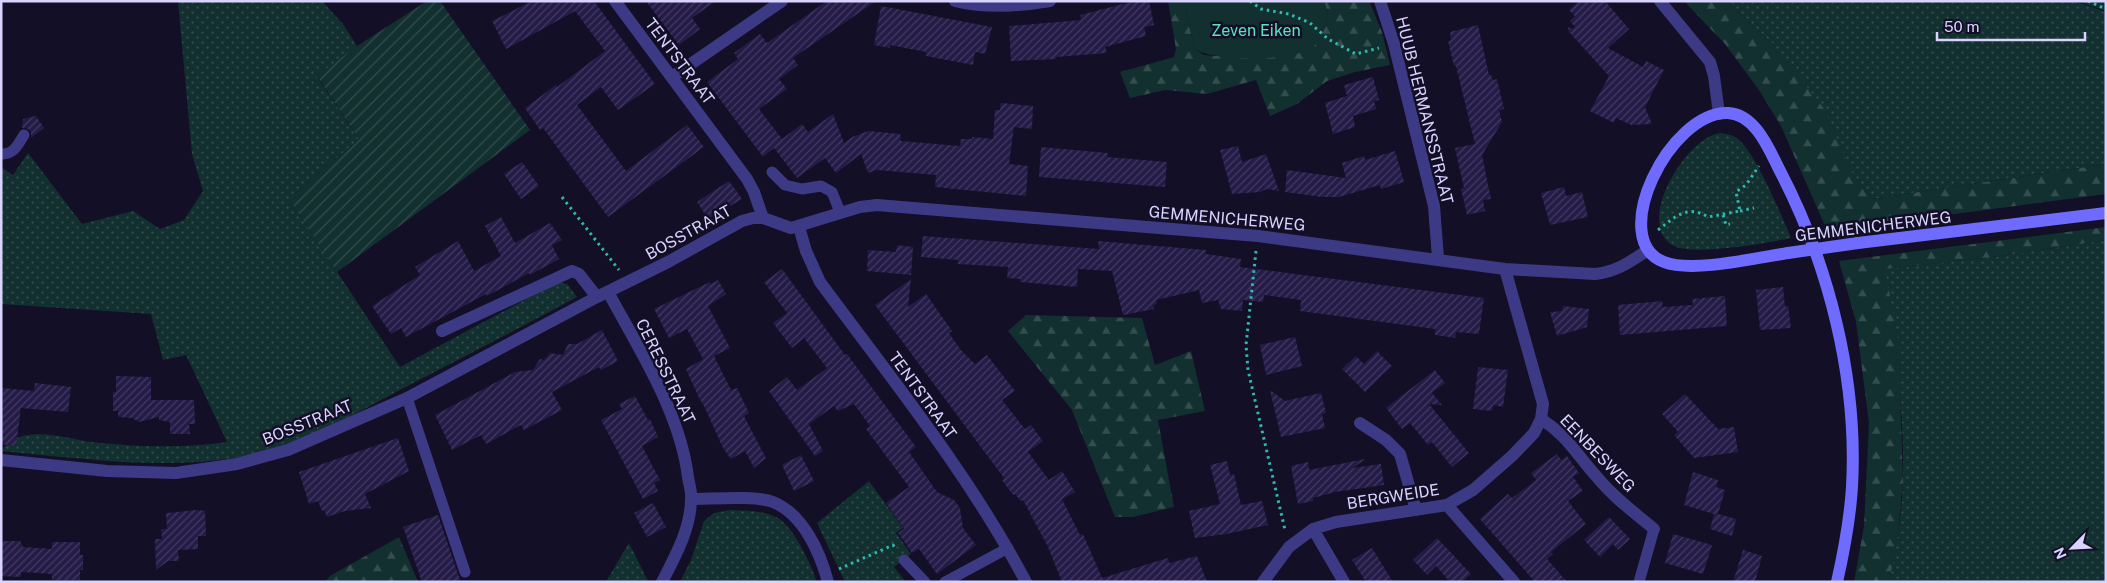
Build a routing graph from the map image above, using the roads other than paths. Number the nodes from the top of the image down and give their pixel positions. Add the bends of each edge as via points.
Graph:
1 (615, 1) edge
2 (782, 1) edge
3 (955, 1) edge
4 (1050, 1) edge
5 (1380, 1) edge
6 (1660, 1) edge
7 (672, 77) junction
8 (1719, 114) junction
9 (24, 135) dead end
10 (1, 154) edge
11 (772, 172) dead end
12 (840, 212) junction
13 (2106, 214) edge
14 (763, 218) junction
15 (799, 227) junction
16 (1646, 245) junction
17 (1438, 258) junction
18 (1505, 268) junction
19 (602, 295) junction
20 (442, 331) dead end
21 (407, 398) junction
22 (1541, 419) junction
23 (1360, 423) dead end
24 (1, 460) edge
25 (692, 499) junction
26 (1447, 505) junction
27 (1416, 510) junction
28 (1313, 529) junction
29 (1654, 529) joint
30 (1008, 548) junction
31 (904, 560) dead end
32 (465, 572) dead end
33 (662, 582) edge
34 (828, 582) edge
35 (925, 582) edge
36 (945, 582) edge
37 (1026, 582) edge
38 (1263, 582) edge
39 (1344, 582) edge
40 (1514, 582) edge
41 (1639, 582) edge
42 (1837, 582) edge

1 - 7 street, TENTSTRAAT
2 - 7 street
3 - 4 street via 999,6
5 - 17 street, HUUB HERMANSSTRAAT via 1394,44 1434,206
6 - 8 street via 1710,62
7 - 14 street, TENTSTRAAT via 747,179
8 - 16 main road via 1705,117 1691,127 1662,161 1646,197 1641,225
8 - 42 main road via 1737,114 1758,132 1810,234 1826,282 1848,393 1852,447 1850,502
9 - 10 lane via 14,150
11 - 12 lane via 785,185 802,189 821,186 832,192
12 - 15 street, GEMMENICHERWEG
12 - 17 street, GEMMENICHERWEG via 886,206 1258,236
13 - 16 main road, GEMMENICHERWEG, bridge via 1680,266 1660,261
14 - 15 street, BOSSTRAAT via 782,226
14 - 19 street, BOSSTRAAT via 742,220
15 - 30 street, TENTSTRAAT via 820,282 947,455
16 - 18 street, GEMMENICHERWEG via 1619,269 1608,273
17 - 18 street, GEMMENICHERWEG
18 - 22 street via 1543,404
19 - 20 street via 572,271
19 - 21 street, BOSSTRAAT
19 - 25 street, CERESSTRAAT via 644,359 676,424
21 - 24 street, BOSSTRAAT via 288,450 236,464 176,473 107,471
21 - 32 lane
22 - 26 street, BERGWEIDE via 1534,433 1512,456 1473,490
22 - 29 street, EENBESWEG via 1558,429 1597,478
23 - 27 street via 1400,454
25 - 33 street, CERESSTRAAT via 688,523
25 - 34 street via 772,501 787,510 803,526 814,545
26 - 27 street, BERGWEIDE
26 - 40 street
27 - 28 street, BERGWEIDE via 1336,522
28 - 38 street, BERGWEIDE via 1289,547
28 - 39 street
29 - 41 lane
30 - 36 lane
30 - 37 street, TENTSTRAAT
31 - 35 lane

